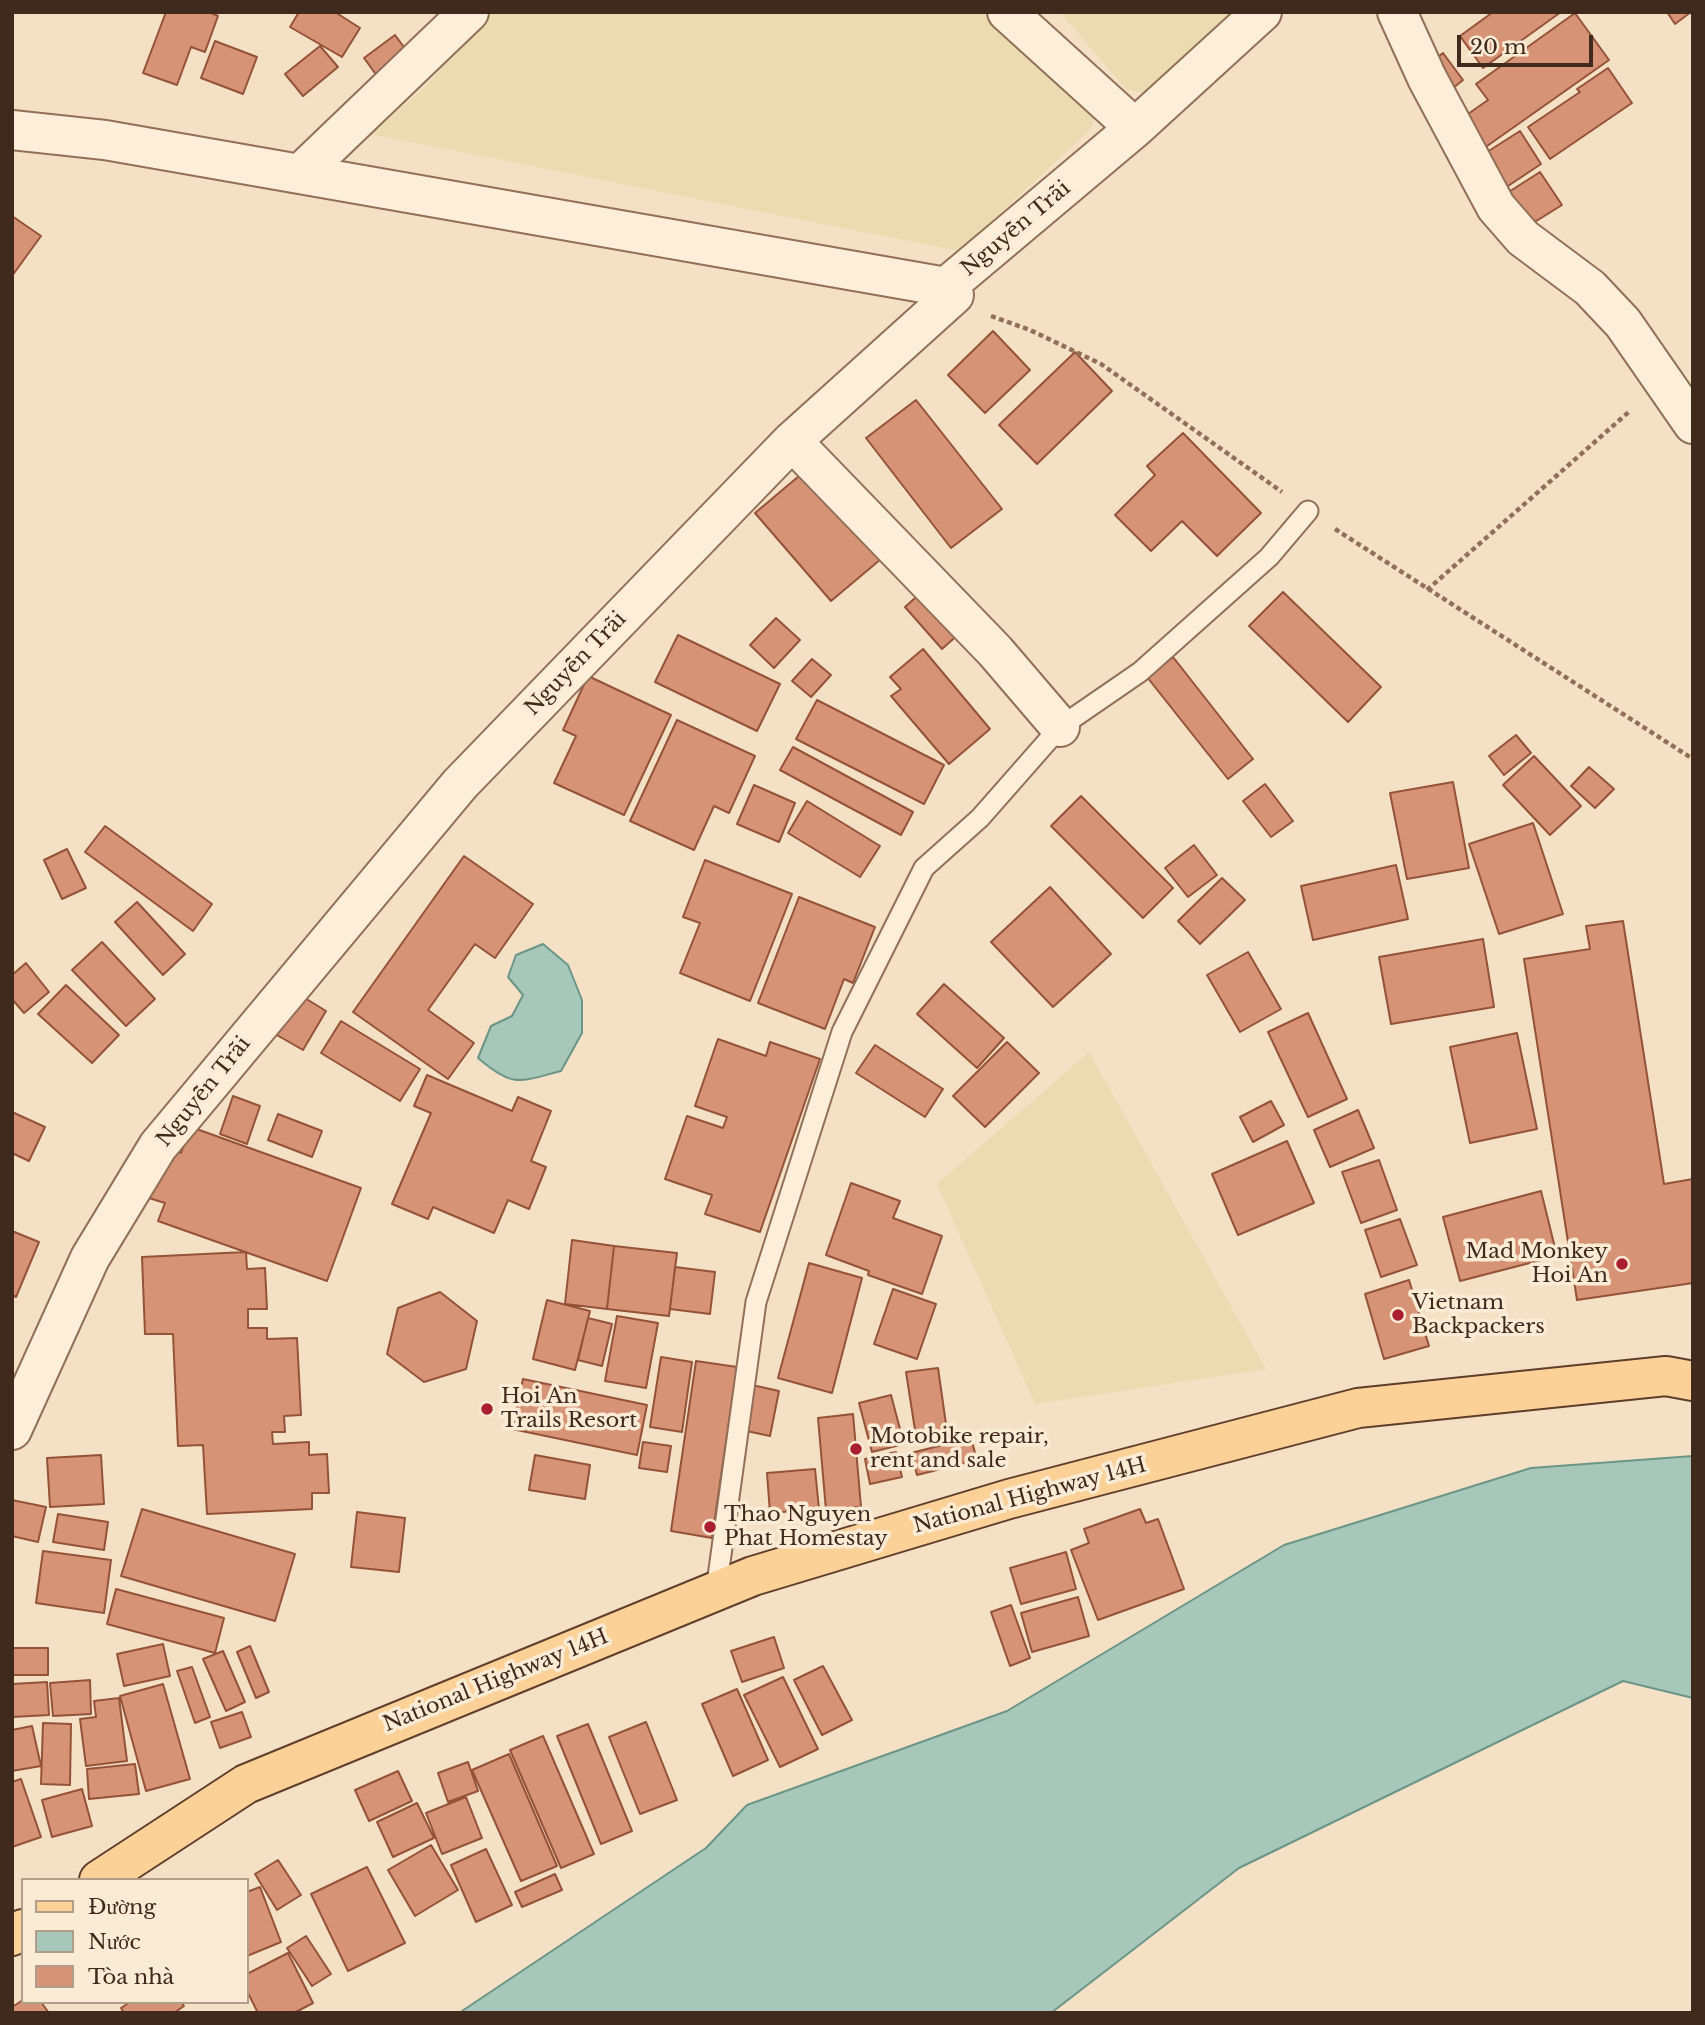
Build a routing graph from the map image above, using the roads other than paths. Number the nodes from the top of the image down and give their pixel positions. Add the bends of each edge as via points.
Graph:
1 (469, 12) edge
2 (1007, 12) edge
3 (1262, 12) edge
4 (1397, 12) edge
5 (1135, 128) junction
6 (12, 130) edge
7 (300, 174) junction
8 (946, 287) junction
9 (1693, 424) edge
10 (792, 441) junction
11 (1308, 511) dead end
12 (1060, 727) junction
13 (1693, 1381) edge
14 (12, 1430) edge
15 (716, 1591) junction
16 (102, 1878) edge

1 - 7 street
2 - 5 street
3 - 5 street, Nguyễn Trãi
4 - 9 street via 1496,207 1523,238 1590,288 1623,323
5 - 8 street, Nguyễn Trãi
6 - 7 street via 105,140
7 - 8 street
8 - 10 street, Nguyễn Trãi via 954,295
10 - 12 street via 995,652
10 - 14 street, Nguyễn Trãi via 460,784 158,1146 90,1258
11 - 12 lane via 1269,557 1140,672
12 - 15 lane via 980,818 924,868 842,1032 755,1302
13 - 15 main road, National Highway 14H via 1666,1376 1358,1409 1009,1499
15 - 16 main road, National Highway 14H via 246,1784

